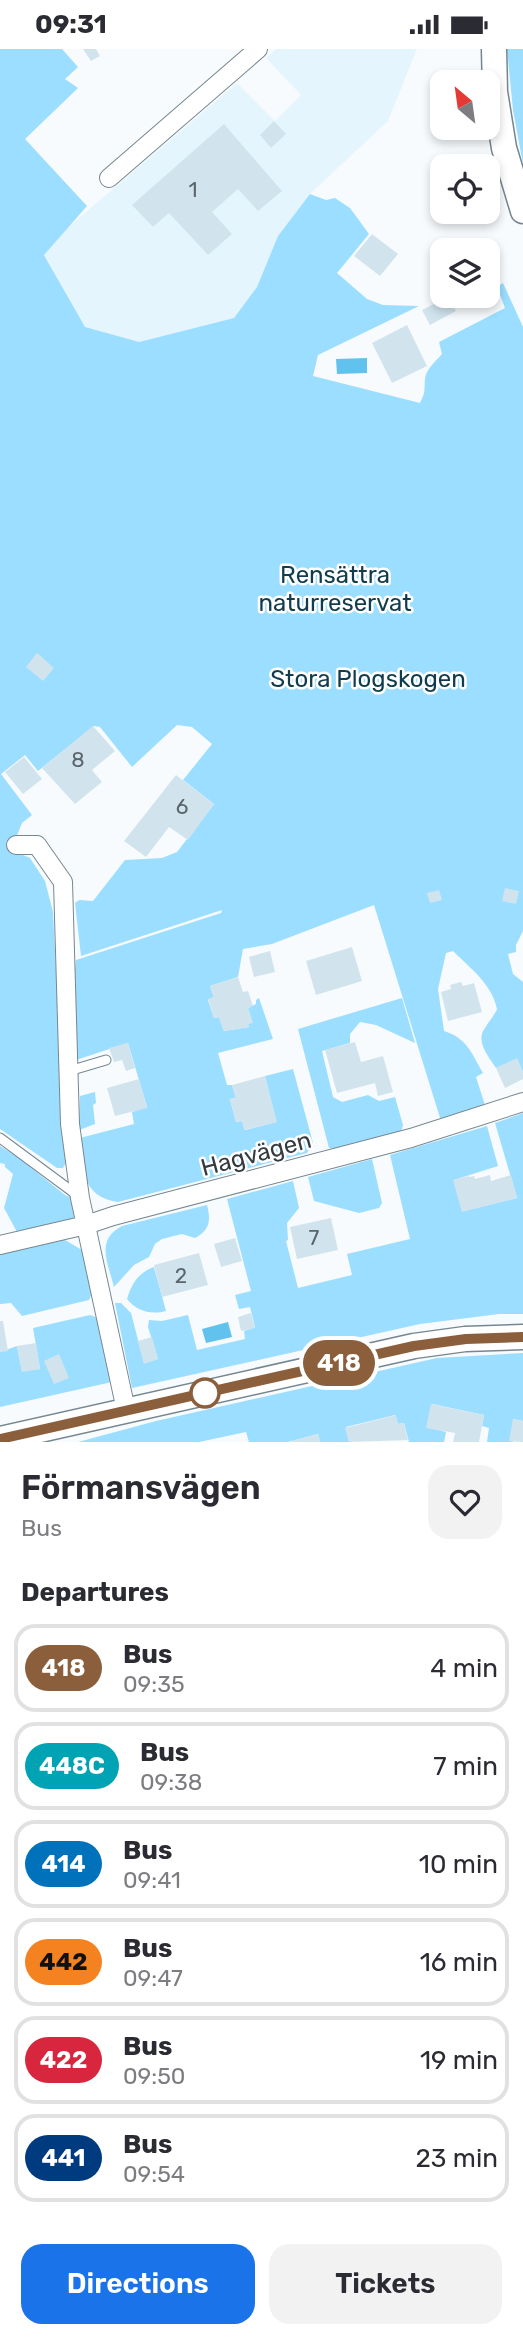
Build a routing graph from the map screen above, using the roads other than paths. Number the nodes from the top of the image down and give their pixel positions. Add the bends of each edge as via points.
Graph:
1 (258, 49) edge
2 (494, 49) edge
3 (109, 178) dead end
4 (523, 211) edge
5 (16, 845) dead end
6 (106, 1060) dead end
7 (69, 1071) junction
8 (523, 1102) edge
9 (0, 1138) edge
10 (80, 1198) junction
11 (86, 1226) junction
12 (0, 1245) edge
13 (523, 1337) edge
14 (126, 1410) junction
15 (0, 1439) edge

1 - 3 street
2 - 4 street via 504,148
5 - 7 street via 37,845 63,882
6 - 7 lane
7 - 10 street via 70,1124
8 - 11 street, Hagvägen via 444,1129
9 - 10 lane
10 - 11 street
11 - 12 street, Hagvägen
11 - 14 street
13 - 14 street via 414,1346
14 - 15 street

